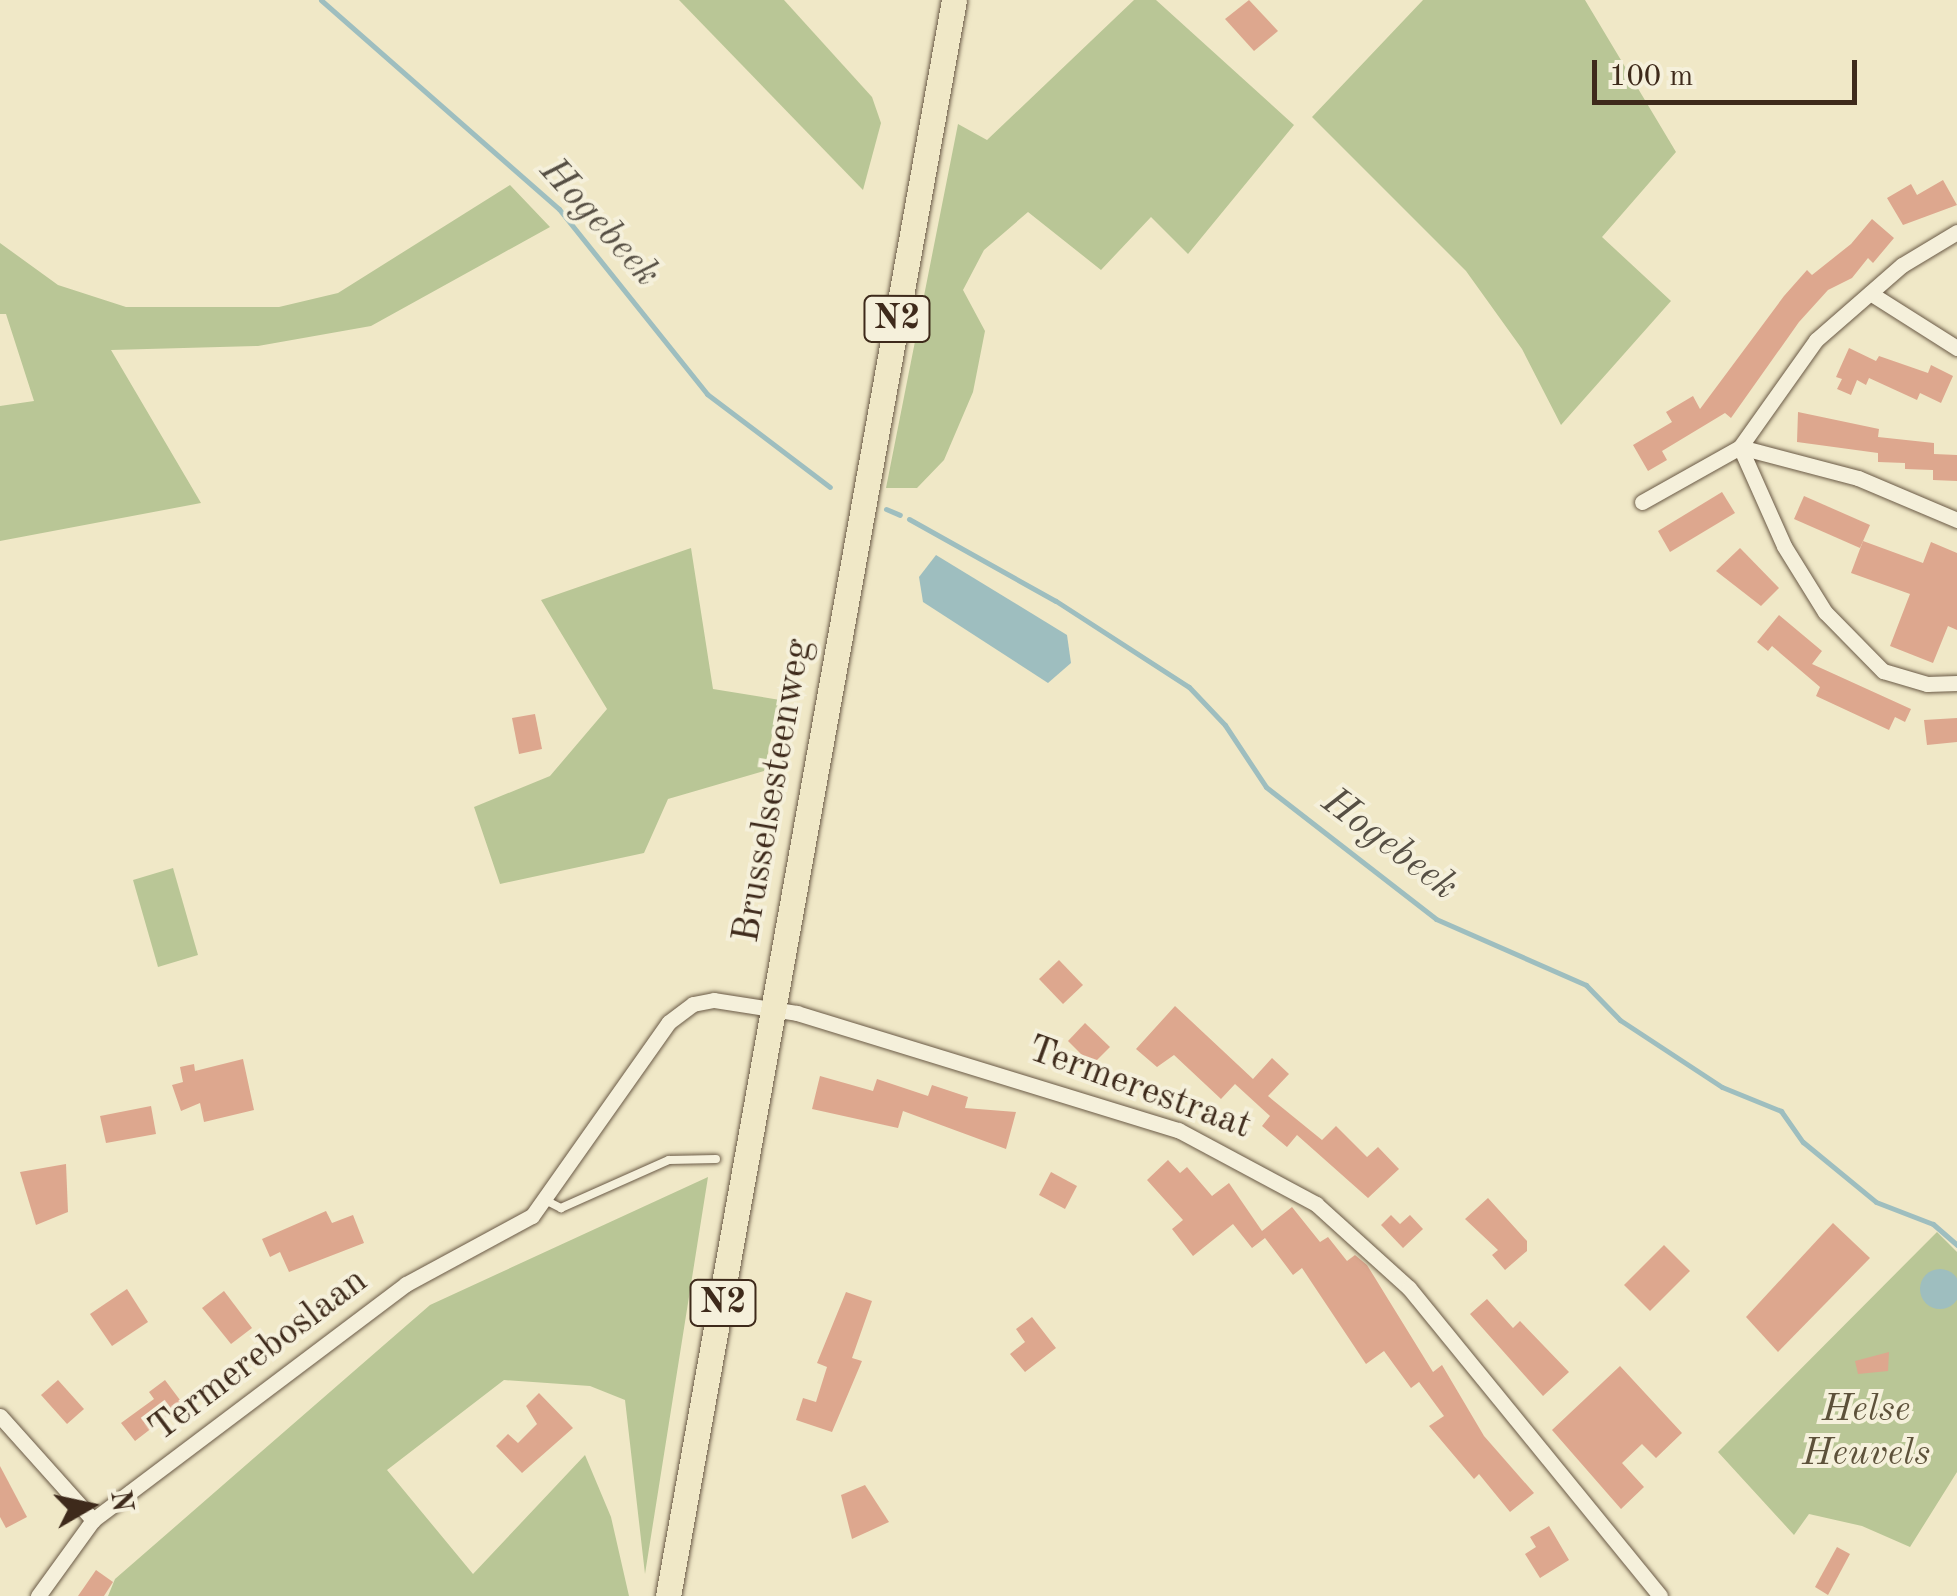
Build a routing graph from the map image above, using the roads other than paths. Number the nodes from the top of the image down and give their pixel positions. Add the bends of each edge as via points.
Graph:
1 (954, 0) edge
2 (1957, 232) edge
3 (1870, 292) junction
4 (1957, 348) edge
5 (1740, 447) junction
6 (1642, 502) dead end
7 (1957, 520) edge
8 (1957, 683) edge
9 (774, 1008) junction
10 (716, 1159) dead end
11 (547, 1201) junction
12 (0, 1416) edge
13 (94, 1520) junction
14 (38, 1596) edge
15 (668, 1596) edge
16 (1660, 1596) edge

1 - 9 main road, Brusselsesteenweg / N2
2 - 3 street
3 - 4 street
3 - 5 street via 1816,340
5 - 6 street
5 - 7 street via 1858,478
5 - 8 street via 1784,546 1825,612 1883,671 1927,684
9 - 11 street, Termereboslaan via 714,1000 676,1015
9 - 15 main road, Brusselsesteenweg / N2
9 - 16 street, Termerestraat via 1178,1130 1316,1204 1409,1288
10 - 11 lane via 669,1160 561,1208
11 - 13 street, Termereboslaan via 504,1236 406,1284
12 - 13 street
13 - 14 street, Termereboslaan

